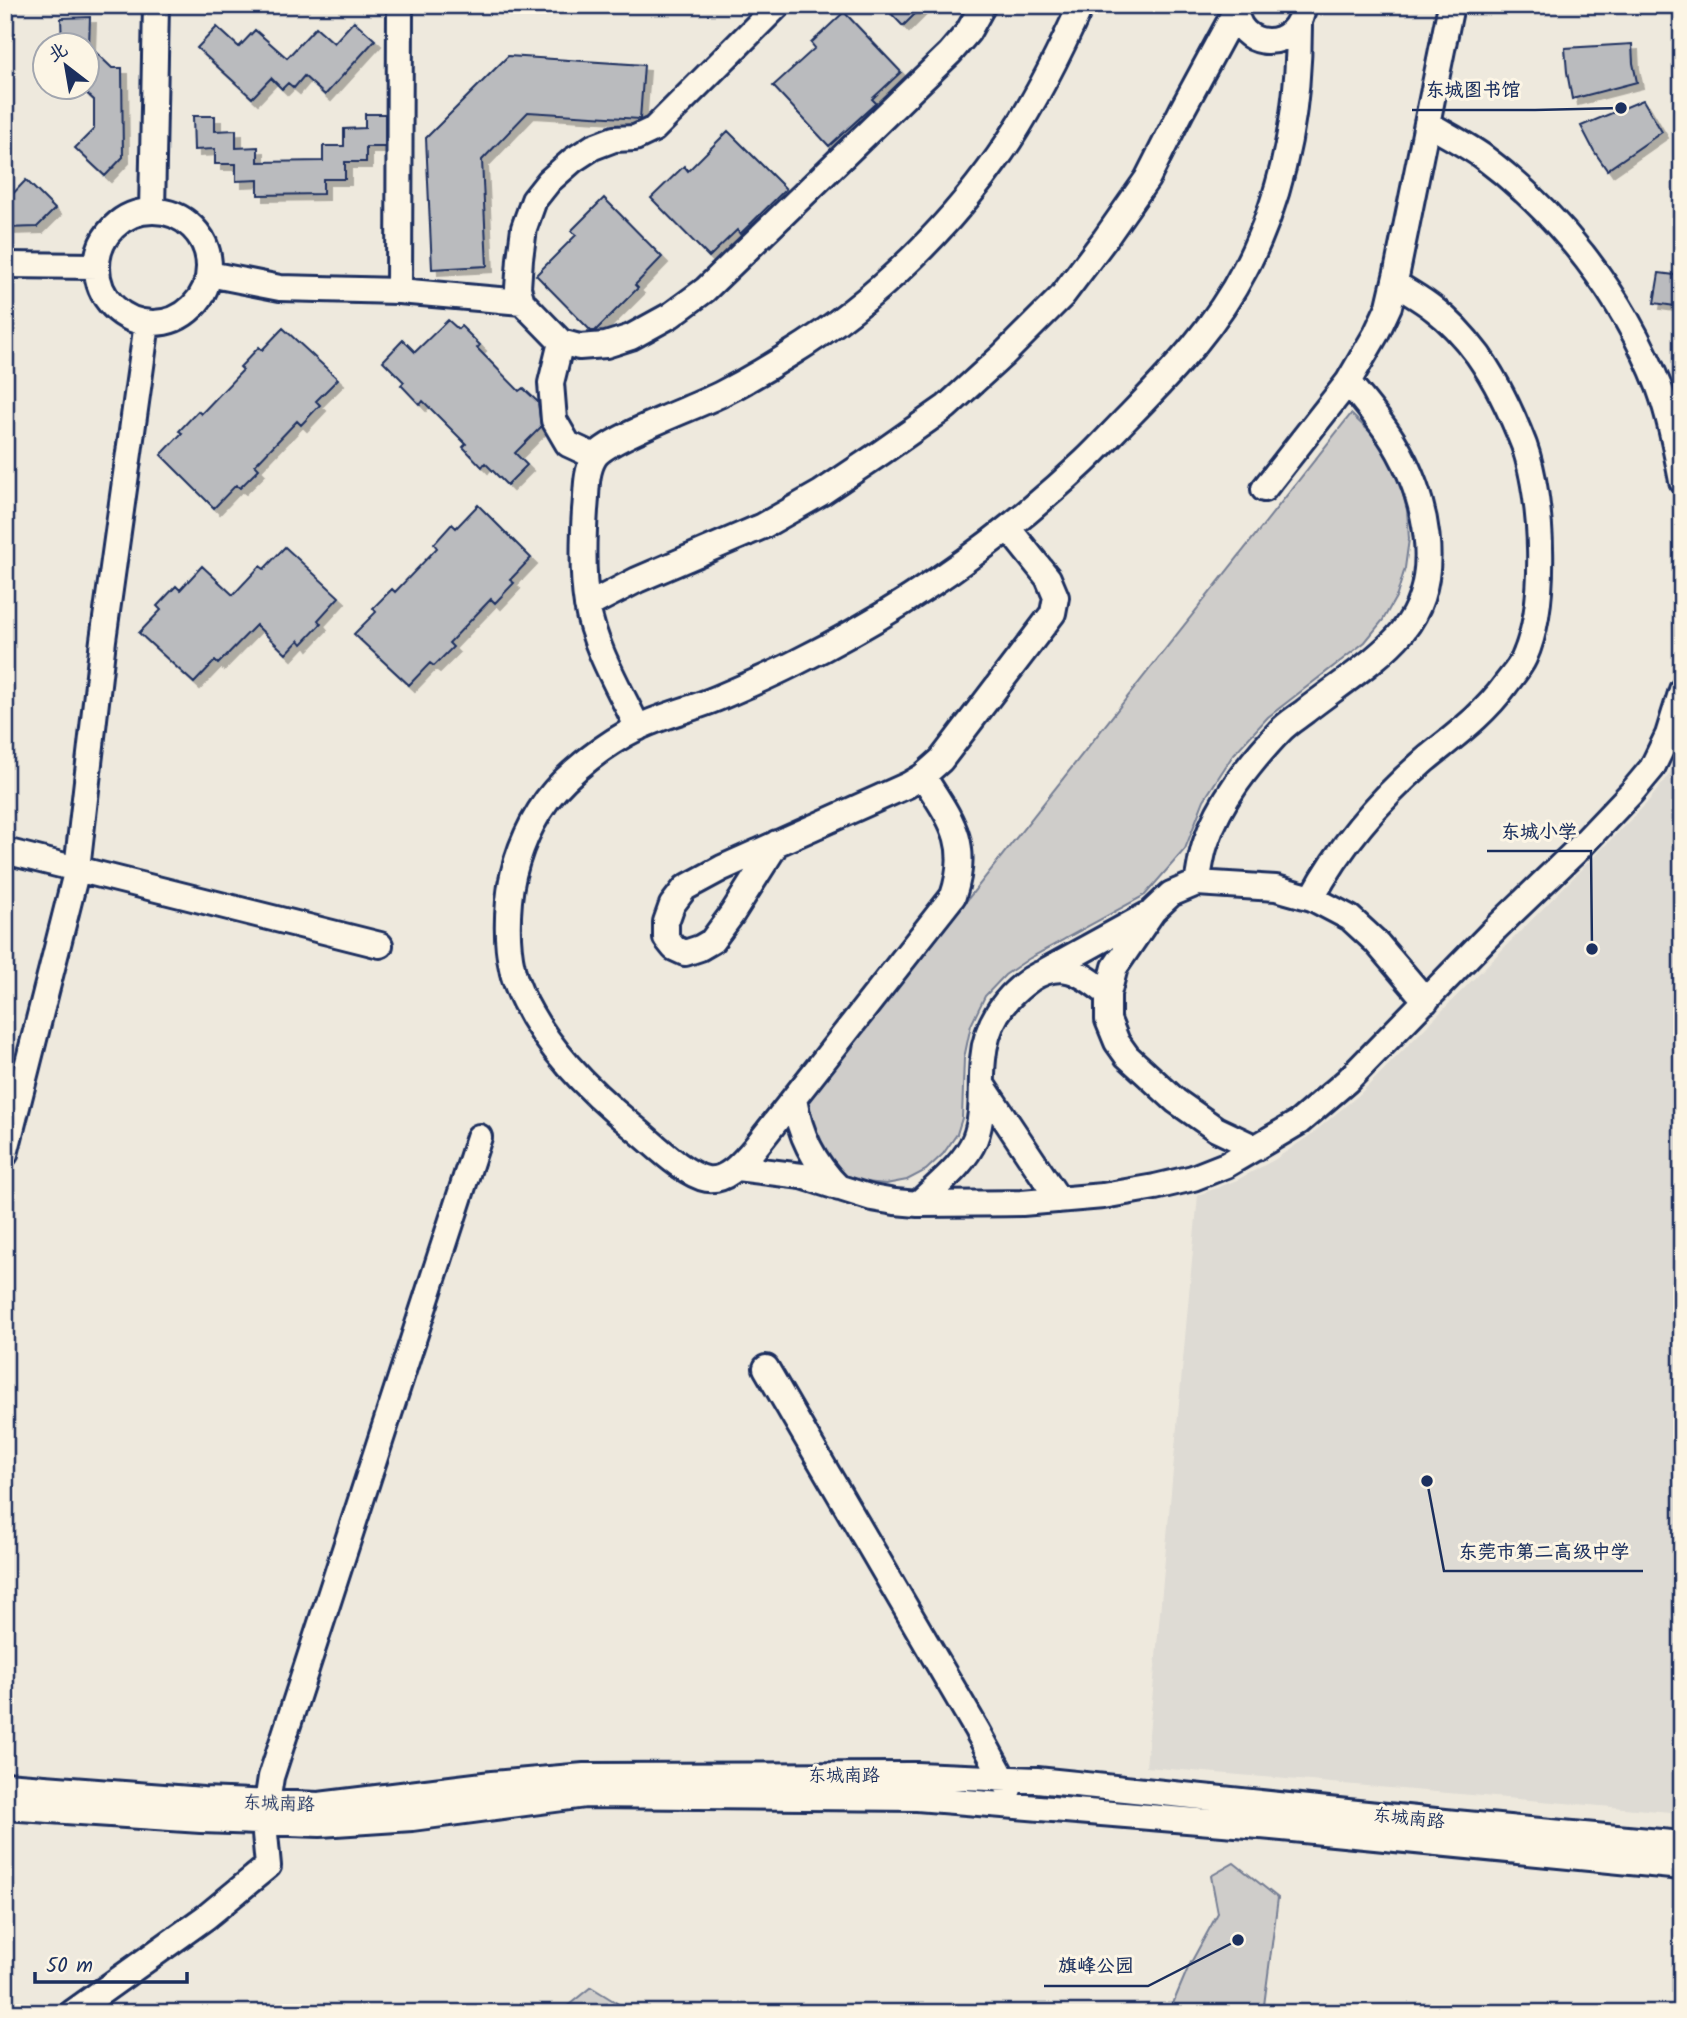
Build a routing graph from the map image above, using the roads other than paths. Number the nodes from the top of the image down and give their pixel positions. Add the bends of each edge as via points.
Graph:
1 (156, 5) edge
2 (400, 5) edge
3 (778, 5) edge
4 (983, 5) edge
5 (1081, 5) edge
6 (1451, 5) edge
7 (1235, 9) edge
8 (1301, 15) edge
9 (1427, 123) junction
10 (152, 211) junction
11 (5, 265) edge
12 (97, 266) junction
13 (209, 274) junction
14 (1395, 283) junction
15 (399, 291) junction
16 (522, 302) junction
17 (147, 323) junction
18 (561, 342) junction
19 (1348, 382) junction
20 (594, 456) junction
21 (1682, 481) edge
22 (1264, 489) dead end
23 (1008, 528) junction
24 (587, 606) junction
25 (1682, 690) edge
26 (638, 728) junction
27 (923, 776) junction
28 (777, 843) junction
29 (5, 851) edge
30 (77, 869) junction
31 (1197, 883) junction
32 (1312, 898) junction
33 (1153, 911) junction
34 (380, 945) dead end
35 (1039, 974) junction
36 (1108, 994) junction
37 (1426, 1001) junction
38 (983, 1086) junction
39 (794, 1099) junction
40 (479, 1137) dead end
41 (1256, 1148) junction
42 (5, 1154) edge
43 (737, 1168) junction
44 (840, 1188) junction
45 (1059, 1200) junction
46 (918, 1204) junction
47 (766, 1368) dead end
48 (1005, 1778) junction
49 (5, 1785) edge
50 (1017, 1806) junction
51 (5, 1807) edge
52 (265, 1813) junction
53 (1682, 1844) edge
54 (1682, 1867) edge
55 (72, 2013) edge

1 - 10 street
2 - 15 street
3 - 16 street via 654,129 593,147 549,181 534,200 524,228 518,288
4 - 18 street via 950,53 705,290 631,337 579,347
5 - 20 street via 1042,86 1008,142 960,205 901,267 862,303 792,353 720,395 621,438
6 - 9 street
7 - 8 street via 1244,31 1262,41 1292,33
7 - 24 street via 1147,178 1062,296 1003,355 946,407 821,493 763,526
8 - 23 street via 1292,133 1273,203 1245,269 1206,331 1159,385 1085,461
9 - 14 street
9 - 21 street via 1480,155 1526,191 1567,234 1602,281 1629,323 1659,389
10 - 12 street via 125,218 107,236
10 - 13 street via 173,215 194,228 204,242
11 - 12 street
12 - 17 street via 109,302 125,316
13 - 15 street via 280,288
13 - 17 street via 197,303 183,315
14 - 19 street via 1376,334
14 - 32 street via 1434,309 1477,354 1502,394 1524,446 1536,497 1539,548 1533,630 1523,659 1487,709 1390,794 1353,835
15 - 16 street
16 - 18 street
17 - 30 street
18 - 20 street via 551,383 554,420 568,444
19 - 22 street
19 - 31 street via 1394,442 1413,482 1427,551 1418,609 1377,656 1281,730 1244,772 1205,843
20 - 24 street via 588,474 583,547
23 - 26 street via 940,579 794,664
23 - 27 street via 1048,578 1056,597 1054,613 941,760
24 - 26 street via 600,648
25 - 37 street via 1652,768
26 - 43 street via 572,773 547,800 527,834 511,879 507,925 512,971 530,1015 603,1102 689,1172 711,1180
27 - 28 street
27 - 39 street via 956,830 960,858 953,896
28 - 28 street via 685,888 666,922 666,938 674,948 685,953 712,941
29 - 30 street
30 - 34 street
30 - 42 street
31 - 32 street via 1276,888
31 - 33 street via 1171,894
32 - 37 street via 1350,918
33 - 35 street
33 - 36 street via 1115,967
35 - 36 street via 1059,969 1077,972
35 - 38 street via 1000,1006 988,1031
36 - 41 street via 1108,1020 1128,1056 1176,1101 1216,1129
37 - 41 street via 1348,1081 1299,1122
38 - 45 street
38 - 46 street via 974,1142
39 - 43 street
39 - 44 street via 800,1129 813,1157
40 - 52 street via 285,1729
41 - 45 street via 1193,1178 1155,1188
43 - 44 street via 802,1176
44 - 46 street
45 - 46 street
47 - 48 street
48 - 50 street
48 - 52 street, 东城南路 via 584,1776
48 - 53 street, 东城南路
49 - 52 street, 东城南路 via 203,1800
50 - 52 street, 东城南路 via 893,1798 585,1795 412,1818 320,1824
50 - 54 street, 东城南路
51 - 52 street, 东城南路 via 201,1820
52 - 55 street via 268,1866 206,1917

